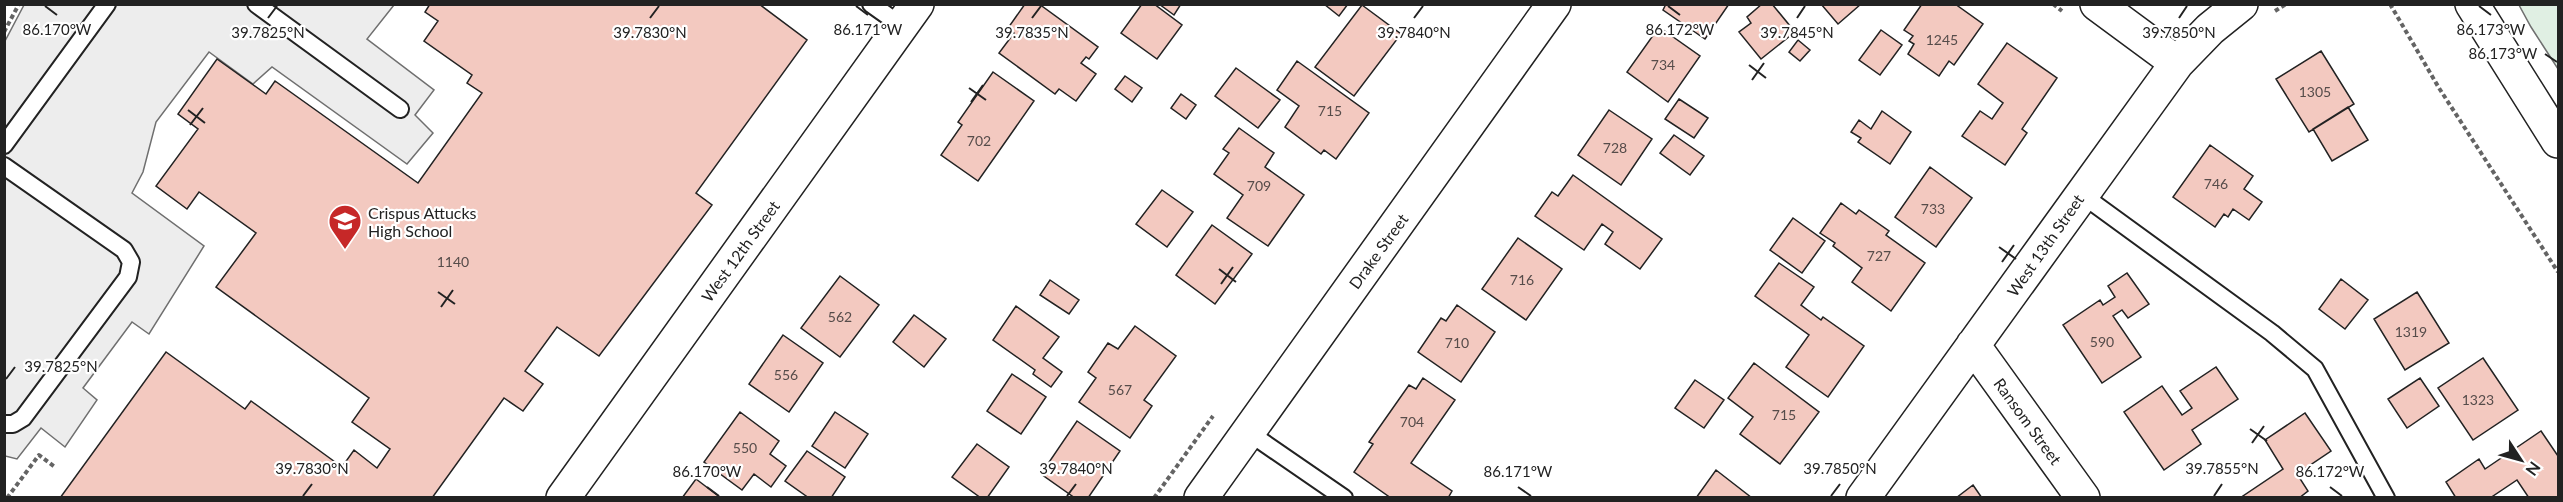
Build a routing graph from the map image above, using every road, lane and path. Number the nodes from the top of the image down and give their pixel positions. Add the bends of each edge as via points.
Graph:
1 (19, 4) edge
2 (107, 4) edge
3 (256, 4) edge
4 (871, 4) edge
5 (1554, 4) edge
6 (2097, 4) edge
7 (2241, 4) edge
8 (2390, 4) edge
9 (2472, 4) edge
10 (910, 15) edge
11 (4, 32) edge
12 (2177, 63) junction
13 (400, 109) dead end
14 (2559, 141) edge
15 (4, 145) edge
16 (4, 166) edge
17 (2081, 194) junction
18 (2559, 272) edge
19 (1973, 345) junction
20 (4, 424) edge
21 (1248, 432) junction
22 (55, 467) dead end
23 (7, 498) edge
24 (563, 498) edge
25 (1201, 498) edge
26 (1344, 498) edge
27 (1863, 498) edge
28 (2083, 498) edge
29 (2386, 498) edge

1 - 11 path
2 - 15 lane
3 - 13 lane
4 - 10 lane
5 - 21 street, Drake Street
6 - 12 street
7 - 12 street, West 13th Street
8 - 18 path via 2439,88
9 - 14 street
10 - 24 street, West 12th Street
12 - 17 street, West 13th Street
16 - 20 lane via 124,250 131,262 128,277 23,418
17 - 19 street, West 13th Street
17 - 29 lane via 2272,333 2315,369
19 - 27 street, West 13th Street
19 - 28 street, Ransom Street
21 - 25 street, Drake Street
21 - 26 lane
22 - 23 path via 39,455

